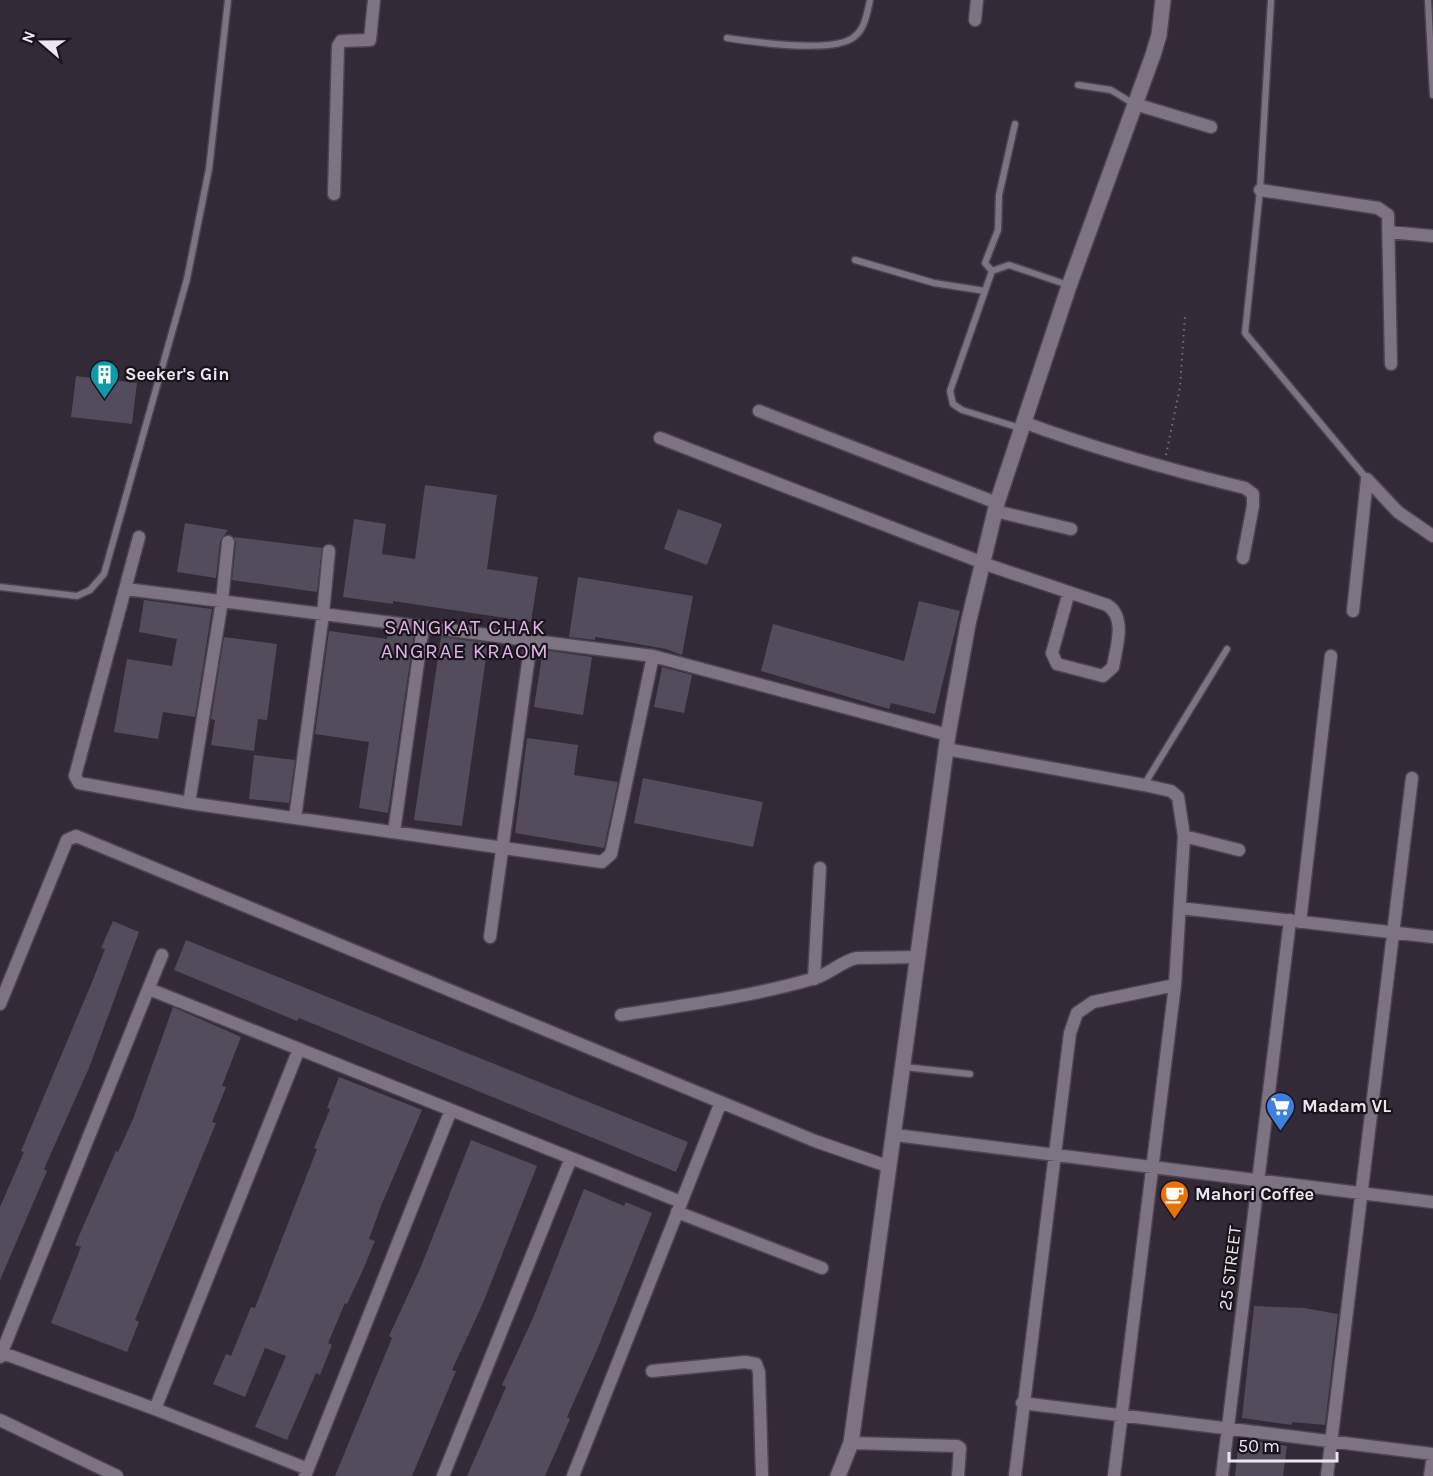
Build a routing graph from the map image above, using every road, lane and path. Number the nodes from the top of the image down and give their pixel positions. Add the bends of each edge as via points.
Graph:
1 (228, 0) edge
2 (374, 0) edge
3 (870, 0) edge
4 (977, 0) edge
5 (1162, 0) edge
6 (1271, 0) edge
7 (1428, 0) edge
8 (975, 20) dead end
9 (727, 38) dead end
10 (1078, 85) dead end
11 (1433, 95) edge
12 (1135, 104) junction
13 (1015, 124) dead end
14 (1211, 127) dead end
15 (1260, 190) junction
16 (334, 194) dead end
17 (1389, 232) junction
18 (1433, 236) edge
19 (855, 260) dead end
20 (992, 271) junction
21 (1069, 286) junction
22 (985, 291) junction
23 (1185, 315) dead end
24 (1391, 364) dead end
25 (759, 411) dead end
26 (1022, 425) junction
27 (660, 438) dead end
28 (1163, 469) junction
29 (1367, 479) junction
30 (996, 507) junction
31 (1071, 529) dead end
32 (1433, 536) edge
33 (140, 537) dead end
34 (228, 542) dead end
35 (329, 551) dead end
36 (1243, 558) dead end
37 (983, 561) junction
38 (0, 587) edge
39 (126, 589) junction
40 (1069, 592) junction
41 (222, 601) junction
42 (1353, 611) dead end
43 (323, 614) junction
44 (423, 627) junction
45 (531, 641) junction
46 (1227, 649) dead end
47 (653, 656) junction
48 (1331, 656) dead end
49 (947, 742) junction
50 (1412, 778) dead end
51 (1144, 785) junction
52 (189, 802) junction
53 (295, 818) junction
54 (393, 832) junction
55 (1184, 836) junction
56 (502, 848) junction
57 (1239, 850) dead end
58 (820, 868) dead end
59 (1180, 908) junction
60 (1295, 921) junction
61 (1394, 933) junction
62 (490, 937) dead end
63 (1433, 938) edge
64 (162, 955) dead end
65 (918, 957) junction
66 (814, 979) junction
67 (1175, 985) junction
68 (149, 989) junction
69 (0, 1004) edge
70 (621, 1014) dead end
71 (298, 1049) junction
72 (904, 1067) junction
73 (970, 1074) dead end
74 (720, 1102) junction
75 (451, 1110) junction
76 (895, 1135) junction
77 (1053, 1154) junction
78 (571, 1158) junction
79 (1153, 1166) junction
80 (890, 1167) junction
81 (1258, 1181) junction
82 (1361, 1194) junction
83 (1433, 1202) edge
84 (679, 1207) junction
85 (822, 1268) dead end
86 (1, 1353) edge
87 (652, 1371) dead end
88 (1022, 1403) junction
89 (155, 1409) junction
90 (1120, 1418) junction
91 (0, 1420) edge
92 (1228, 1430) junction
93 (1332, 1442) junction
94 (851, 1443) junction
95 (1433, 1455) edge
96 (307, 1473) edge
97 (117, 1476) edge
98 (443, 1476) edge
99 (573, 1476) edge
100 (762, 1476) edge
101 (838, 1476) edge
102 (958, 1476) edge
103 (1015, 1476) edge
104 (1114, 1476) edge
105 (1222, 1476) edge
106 (1327, 1476) edge
107 (1430, 1476) edge

1 - 38 lane via 209,169 187,279 104,574 90,590 77,597
2 - 16 street via 370,40 341,41 338,46
3 - 9 lane via 863,27 854,38 838,45
4 - 8 street
5 - 12 street via 1159,35
6 - 15 lane
7 - 11 lane
10 - 12 lane via 1111,90
12 - 14 street
12 - 21 street
13 - 20 lane via 999,195 998,230 985,263
15 - 17 street via 1378,208 1388,215
15 - 29 lane via 1245,333
17 - 18 street
17 - 24 street
19 - 22 lane via 934,283
20 - 21 lane via 1009,265
20 - 22 lane
21 - 26 street
22 - 26 lane via 950,392 953,404 962,410
23 - 28 path via 1180,387
25 - 30 street
26 - 28 street
26 - 30 street
27 - 37 street
28 - 36 street via 1245,488 1253,494
29 - 32 street via 1398,512
29 - 42 street
30 - 31 street
30 - 37 street
33 - 39 street
34 - 41 street
35 - 43 street
37 - 40 street
37 - 49 street
39 - 41 street
39 - 52 street via 75,776 79,783
40 - 40 street via 1107,605 1120,624 1113,667 1102,676 1053,660
41 - 43 street
41 - 52 street
43 - 44 street
43 - 53 street
44 - 45 street
44 - 54 street
45 - 47 street
45 - 56 street
46 - 51 lane
47 - 49 street
47 - 56 street via 607,860
48 - 60 street, 25 STREET
49 - 51 street
49 - 65 street
50 - 61 street
51 - 55 street via 1178,796
52 - 53 street
53 - 54 street
54 - 56 street
55 - 57 street
55 - 59 street
56 - 62 street
58 - 66 street
59 - 60 street
59 - 67 street
60 - 61 street
60 - 81 street, 25 STREET
61 - 63 street
61 - 82 street
64 - 68 street
65 - 66 street via 848,960
65 - 72 street
66 - 70 street
67 - 77 street via 1093,1002 1077,1013 1070,1033
67 - 79 street
68 - 71 street
68 - 86 street
69 - 74 street via 67,840 76,836
71 - 75 street
71 - 89 street
72 - 73 lane
72 - 76 street
74 - 80 street
74 - 84 street
75 - 78 street
75 - 96 street
76 - 77 street
76 - 80 street
77 - 79 street
77 - 88 street
78 - 84 street
78 - 98 street
79 - 81 street
79 - 90 street
80 - 94 street
81 - 82 street
81 - 92 street, 25 STREET
82 - 83 street
82 - 93 street
84 - 85 street
84 - 99 street
86 - 89 street
87 - 100 street via 756,1364
88 - 90 street
88 - 103 street
89 - 96 street
90 - 92 street
90 - 104 street
91 - 97 street
92 - 93 street
92 - 105 street, 25 STREET
93 - 95 street
93 - 106 street
94 - 101 street
94 - 102 street via 957,1446
95 - 107 street

